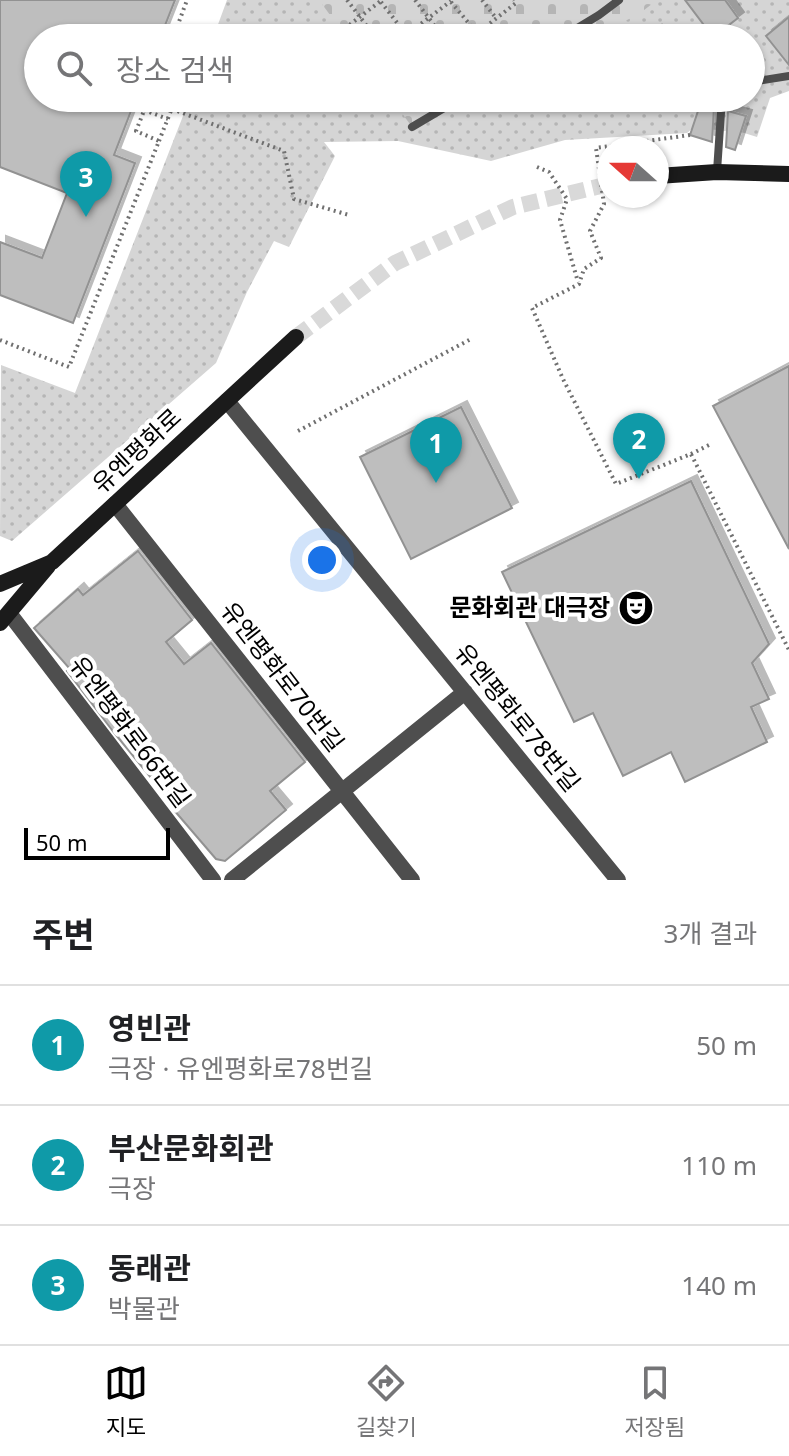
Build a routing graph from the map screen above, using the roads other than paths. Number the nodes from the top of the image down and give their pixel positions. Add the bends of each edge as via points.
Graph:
1 (619, 0) edge
2 (584, 24) edge
3 (789, 76) edge
4 (765, 80) edge
5 (437, 112) edge
6 (721, 112) edge
7 (412, 127) dead end
8 (717, 172) junction
9 (789, 174) edge
10 (669, 175) edge
11 (296, 337) tunnel mouth
12 (227, 401) junction
13 (115, 504) junction
14 (52, 562) junction
15 (0, 584) edge
16 (5, 618) edge
17 (465, 692) junction
18 (342, 791) junction
19 (213, 880) edge
20 (232, 880) edge
21 (412, 880) edge
22 (618, 880) edge

1 - 2 lane
3 - 4 lane
5 - 7 lane
6 - 8 lane
8 - 9 main road
8 - 10 main road
11 - 12 main road, 유엔평화로
12 - 13 main road, 유엔평화로
12 - 17 street, 유엔평화로78번길
13 - 14 main road, 유엔평화로
13 - 18 street, 유엔평화로70번길
14 - 15 main road, 유엔평화로
14 - 16 main road
16 - 19 street, 유엔평화로66번길
17 - 18 street
17 - 22 street, 유엔평화로78번길
18 - 20 street
18 - 21 street, 유엔평화로70번길

